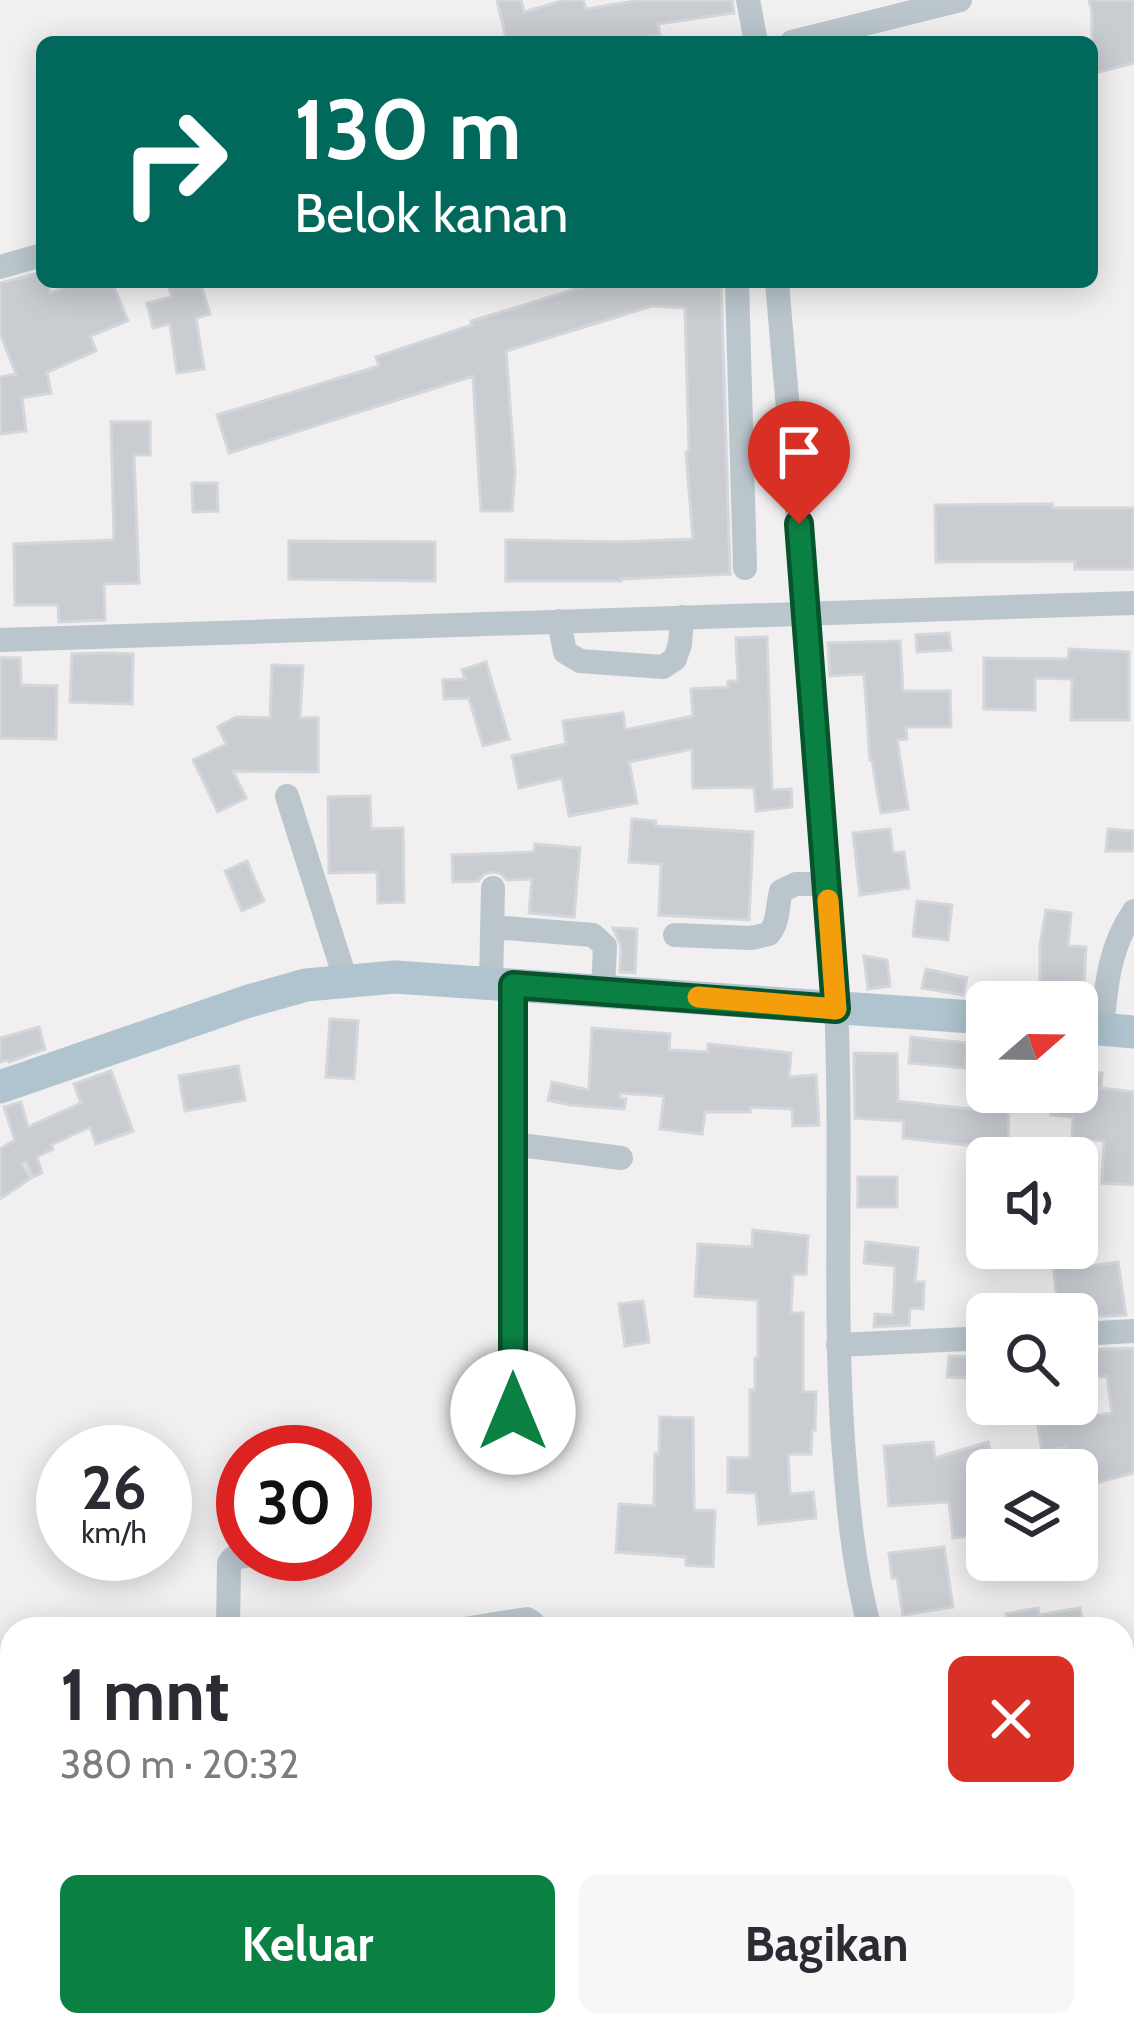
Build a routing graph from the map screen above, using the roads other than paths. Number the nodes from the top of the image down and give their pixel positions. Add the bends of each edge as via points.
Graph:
1 (748, 0) edge
2 (960, 0) edge
3 (755, 36) edge
4 (816, 36) edge
5 (36, 257) edge
6 (0, 267) edge
7 (737, 288) edge
8 (778, 288) edge
9 (791, 442) junction
10 (742, 445) junction
11 (745, 568) dead end
12 (1134, 603) edge
13 (807, 613) junction
14 (682, 617) junction
15 (560, 621) junction
16 (0, 640) edge
17 (287, 796) dead end
18 (827, 884) junction
19 (493, 889) dead end
20 (1134, 910) edge
21 (493, 927) junction
22 (675, 935) dead end
23 (346, 981) junction
24 (502, 984) junction
25 (604, 990) junction
26 (836, 1009) junction
27 (966, 1017) edge
28 (1104, 1029) edge
29 (0, 1087) edge
30 (513, 1144) junction
31 (621, 1158) dead end
32 (1134, 1331) edge
33 (1098, 1333) edge
34 (966, 1339) edge
35 (838, 1345) junction
36 (513, 1412) dead end
37 (229, 1581) edge
38 (228, 1617) edge
39 (867, 1617) edge

1 - 3 street
2 - 4 street
5 - 6 street
7 - 10 street
8 - 9 street
9 - 10 street
9 - 13 street
10 - 11 street
12 - 13 street
13 - 14 street
13 - 18 street
14 - 15 street
14 - 15 street via 675,659 663,668 580,662 565,652
15 - 16 street
17 - 23 street
18 - 22 street via 781,891 769,934
18 - 26 street
19 - 21 street
20 - 28 street via 1108,967
21 - 24 street
21 - 25 street via 593,935 605,946
23 - 24 main road
23 - 29 main road via 249,1001
24 - 25 main road
24 - 30 street
25 - 26 main road
26 - 27 main road
26 - 35 street
30 - 31 street
30 - 36 street
32 - 33 street
34 - 35 street
35 - 39 street via 848,1515
37 - 38 street

